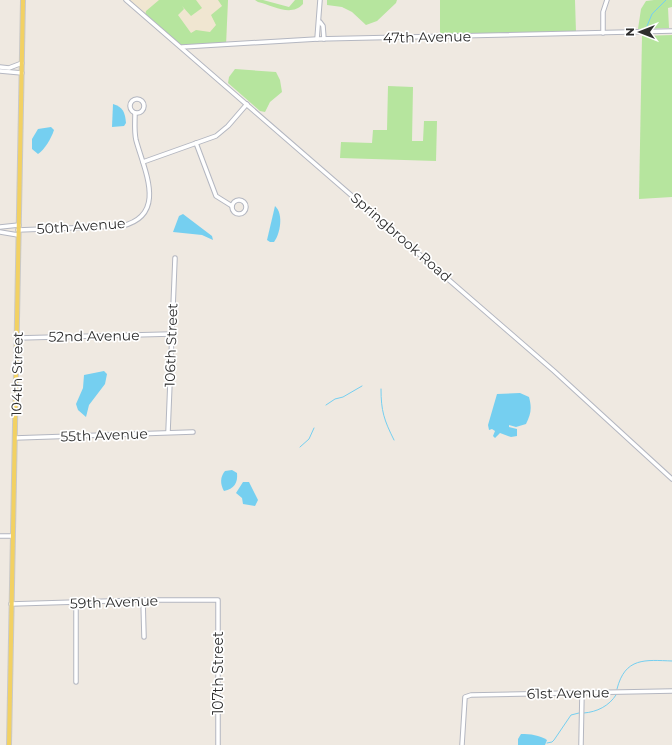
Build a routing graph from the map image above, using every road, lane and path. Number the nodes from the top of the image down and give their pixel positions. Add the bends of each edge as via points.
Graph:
1 (126, 0) edge
2 (320, 0) edge
3 (607, 0) edge
4 (23, 1) edge
5 (320, 22) junction
6 (672, 31) edge
7 (603, 33) junction
8 (318, 39) junction
9 (324, 39) junction
10 (182, 47) junction
11 (22, 63) junction
12 (0, 67) edge
13 (0, 71) edge
14 (22, 73) junction
15 (247, 104) junction
16 (135, 113) junction
17 (196, 144) junction
18 (143, 162) junction
19 (232, 206) dead end
20 (18, 225) junction
21 (0, 227) edge
22 (18, 230) junction
23 (0, 232) edge
24 (18, 235) junction
25 (175, 258) dead end
26 (171, 334) junction
27 (18, 338) junction
28 (168, 432) junction
29 (193, 432) dead end
30 (15, 438) junction
31 (672, 478) edge
32 (0, 536) edge
33 (12, 536) junction
34 (143, 600) junction
35 (218, 600) joint
36 (76, 603) junction
37 (11, 604) junction
38 (144, 637) dead end
39 (76, 682) dead end
40 (672, 691) edge
41 (582, 693) junction
42 (9, 745) edge
43 (218, 745) edge
44 (462, 745) edge
45 (581, 745) edge

1 - 10 street, Springbrook Road
2 - 5 street
3 - 7 street via 603,12
4 - 11 main road, 104th Street
5 - 8 street
5 - 9 street via 323,26
6 - 7 street, 47th Avenue
7 - 9 street, 47th Avenue
8 - 9 street, 47th Avenue
8 - 10 street, 47th Avenue
10 - 15 street, Springbrook Road
11 - 12 street via 9,68
11 - 14 main road, 104th Street
13 - 14 street
14 - 20 main road, 104th Street
15 - 17 street via 216,136
15 - 31 street, Springbrook Road via 554,371
16 - 16 street via 130,105 134,99 139,99 143,101 144,108 141,112
16 - 18 street via 134,130
17 - 18 street
17 - 19 street via 216,196
18 - 22 street, 50th Avenue via 150,194 145,212 137,220 127,225
20 - 21 street
20 - 22 main road, 104th Street
22 - 24 main road, 104th Street
23 - 24 street
24 - 27 main road, 104th Street
25 - 26 street, 106th Street
26 - 27 street, 52nd Avenue
26 - 28 street, 106th Street
27 - 30 main road, 104th Street
28 - 29 street, 55th Avenue
28 - 30 street, 55th Avenue
30 - 33 main road, 104th Street
32 - 33 street
33 - 37 main road, 104th Street
34 - 35 street, 59th Avenue
34 - 36 street, 59th Avenue
34 - 38 street
35 - 43 street, 107th Street
36 - 37 street, 59th Avenue
36 - 39 street
37 - 42 main road, 104th Street
40 - 41 street, 61st Avenue
41 - 44 street, 61st Avenue via 465,697
41 - 45 street

